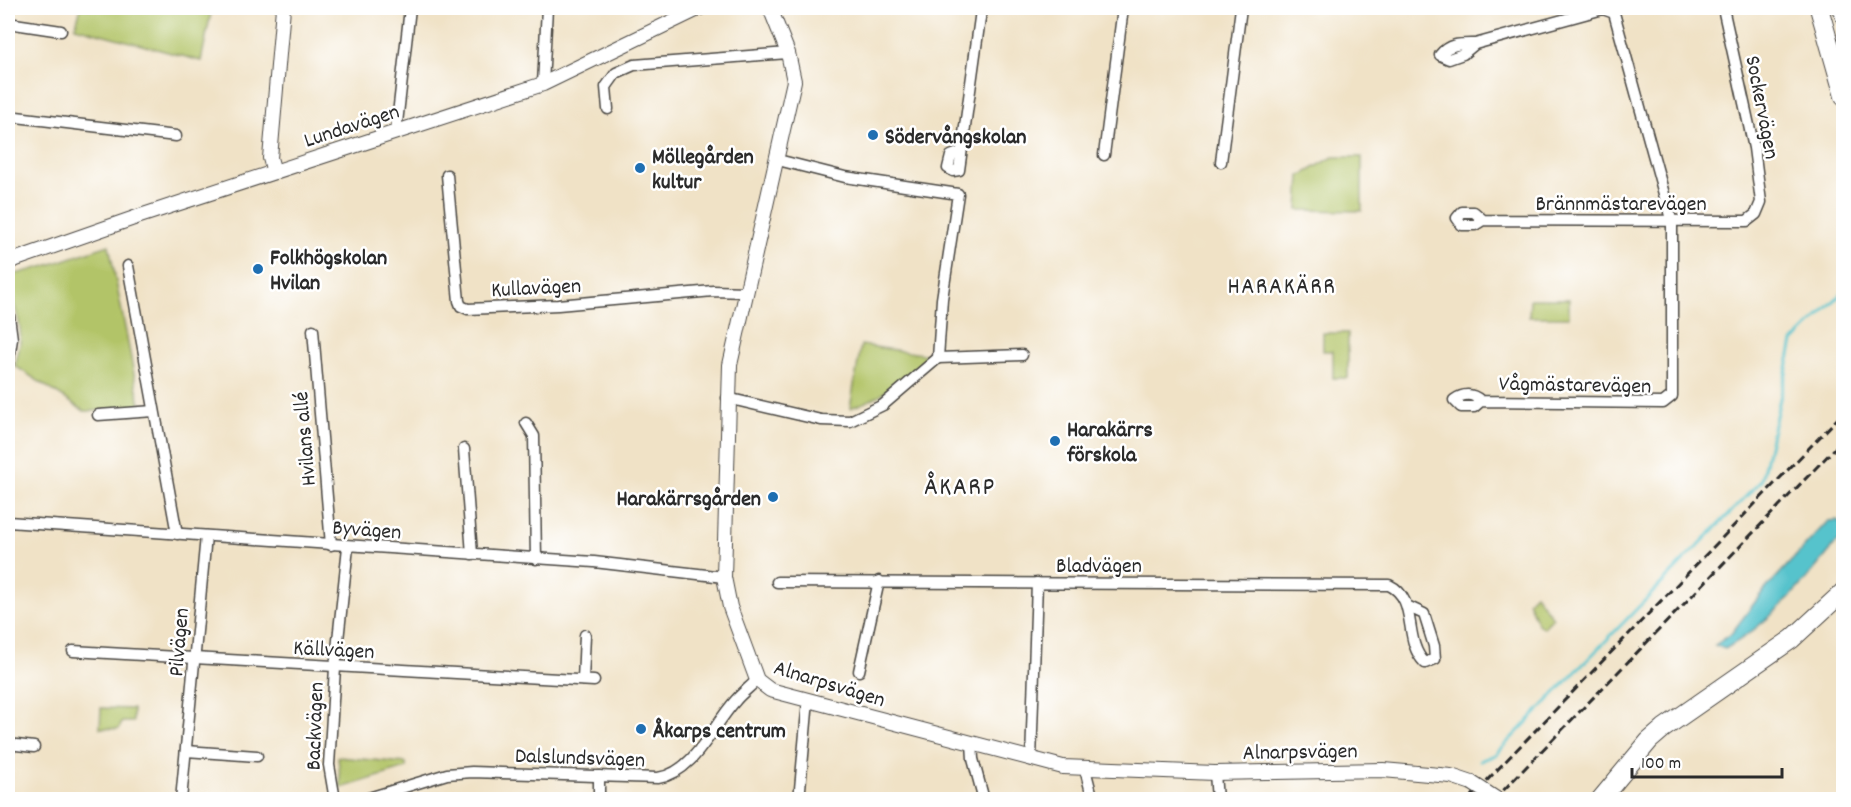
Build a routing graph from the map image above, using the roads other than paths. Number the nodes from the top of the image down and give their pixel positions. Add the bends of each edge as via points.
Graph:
1 (283, 8) edge
2 (410, 8) edge
3 (548, 8) edge
4 (700, 8) edge
5 (770, 8) edge
6 (981, 8) edge
7 (1123, 8) edge
8 (1241, 8) edge
9 (1723, 8) edge
10 (1819, 8) edge
11 (1841, 8) edge
12 (1844, 15) edge
13 (8, 23) edge
14 (61, 31) dead end
15 (1476, 44) dead end
16 (788, 53) junction
17 (543, 84) junction
18 (1844, 96) edge
19 (608, 109) dead end
20 (8, 116) edge
21 (396, 132) junction
22 (176, 136) dead end
23 (961, 152) dead end
24 (1104, 155) dead end
25 (778, 160) junction
26 (1221, 162) dead end
27 (274, 172) junction
28 (447, 175) dead end
29 (1756, 214) joint
30 (1483, 220) dead end
31 (1672, 223) junction
32 (8, 262) edge
33 (128, 266) dead end
34 (745, 292) junction
35 (8, 309) edge
36 (313, 330) dead end
37 (1022, 355) dead end
38 (938, 358) junction
39 (8, 365) edge
40 (727, 398) junction
41 (1481, 401) dead end
42 (154, 411) junction
43 (98, 415) dead end
44 (526, 423) dead end
45 (464, 449) dead end
46 (8, 522) edge
47 (177, 534) junction
48 (206, 536) junction
49 (332, 545) junction
50 (348, 547) junction
51 (472, 554) junction
52 (536, 560) junction
53 (724, 577) junction
54 (879, 581) junction
55 (777, 582) dead end
56 (1037, 583) junction
57 (1844, 591) edge
58 (1409, 608) junction
59 (585, 635) dead end
60 (73, 651) dead end
61 (195, 659) junction
62 (335, 668) junction
63 (858, 671) dead end
64 (757, 680) junction
65 (808, 700) junction
66 (972, 743) junction
67 (8, 744) edge
68 (34, 747) dead end
69 (186, 752) junction
70 (257, 756) dead end
71 (1031, 760) junction
72 (1085, 769) junction
73 (1215, 773) junction
74 (599, 776) junction
75 (181, 800) edge
76 (335, 800) edge
77 (362, 800) edge
78 (599, 800) edge
79 (799, 800) edge
80 (984, 800) edge
81 (1093, 800) edge
82 (1216, 800) edge
83 (1498, 800) edge
84 (1600, 800) edge

1 - 27 street via 270,158
2 - 21 street
3 - 17 street
4 - 17 street, Lundavägen
5 - 16 street, Alnarpsvägen
6 - 23 street
7 - 24 street
8 - 26 street
9 - 29 street, Sockervägen via 1754,147 1761,202
10 - 18 highway
11 - 12 highway
13 - 14 street
15 - 31 street via 1603,9 1614,13
16 - 19 street via 634,65 616,73 606,87
16 - 25 street, Alnarpsvägen via 794,81
17 - 21 street, Lundavägen
20 - 22 street
21 - 27 street, Lundavägen
25 - 34 street, Alnarpsvägen
25 - 38 street via 886,184 958,194 942,299
27 - 32 street, Lundavägen
28 - 34 street, Kullavägen via 459,301 468,309
29 - 31 street, Brännmästarevägen via 1747,221
30 - 31 street, Brännmästarevägen
31 - 41 street, Vågmästarevägen via 1672,396 1663,403
33 - 42 street
34 - 40 street, Alnarpsvägen
35 - 39 street via 12,339
36 - 49 street, Hvilans allé
37 - 38 street
38 - 40 street via 883,405 850,421 821,420
40 - 53 street, Alnarpsvägen
42 - 43 street
42 - 47 street
44 - 52 street via 534,436
45 - 51 street
46 - 47 street, Byvägen
47 - 48 street, Byvägen
48 - 49 street, Byvägen
48 - 61 street, Pilvägen
49 - 50 street, Byvägen
50 - 51 street, Byvägen
50 - 62 street, Backvägen
51 - 52 street, Byvägen
52 - 53 street, Byvägen via 594,562
53 - 64 street, Alnarpsvägen via 730,607
54 - 55 street, Bladvägen
54 - 56 street, Bladvägen
54 - 63 street
56 - 58 street, Bladvägen via 1389,585 1400,590
56 - 71 street
57 - 84 highway via 1792,639 1648,741
58 - 58 street, Bladvägen via 1424,614 1434,646 1435,659 1425,663 1415,650 1407,619
59 - 62 street, Källvägen via 589,681
60 - 61 street, Källvägen
61 - 62 street, Källvägen
61 - 69 street, Pilvägen
62 - 76 street, Backvägen via 329,765
64 - 65 street, Alnarpsvägen via 770,690
64 - 74 street, Dalslundsvägen via 736,699 684,767 671,776
65 - 66 street, Alnarpsvägen
65 - 79 street
66 - 71 street, Alnarpsvägen
66 - 80 street
67 - 68 street
69 - 70 street
69 - 75 street, Pilvägen
71 - 72 street, Alnarpsvägen
72 - 73 street, Alnarpsvägen
72 - 81 street
73 - 82 street
73 - 83 street, Alnarpsvägen, bridge via 1383,770 1451,776 1472,783
74 - 77 street, Dalslundsvägen via 447,774
74 - 78 street

